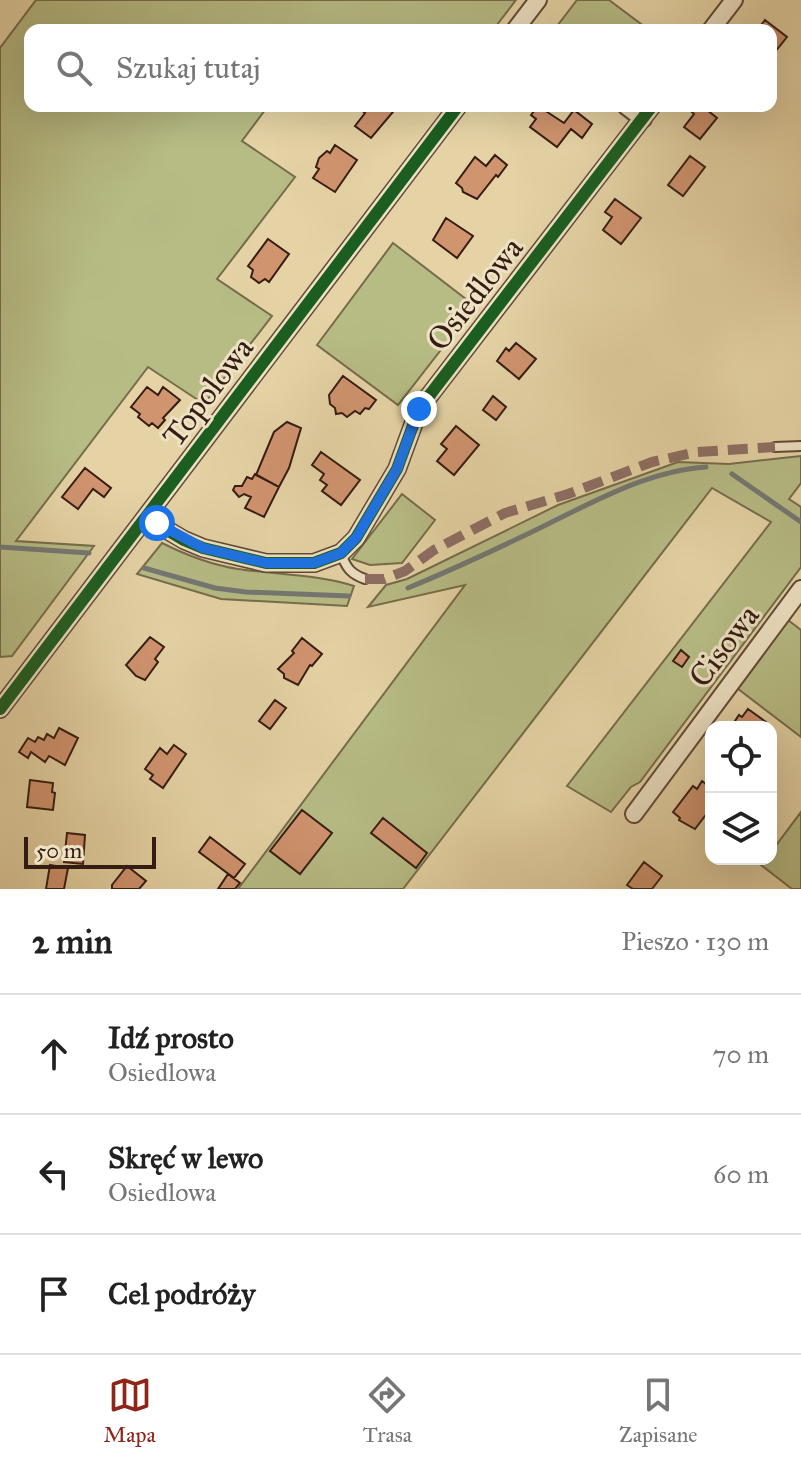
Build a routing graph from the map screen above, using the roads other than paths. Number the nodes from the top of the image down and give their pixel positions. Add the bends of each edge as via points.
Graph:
1 (538, 0) edge
2 (734, 0) edge
3 (523, 24) edge
4 (716, 24) edge
5 (453, 112) edge
6 (648, 112) edge
7 (801, 446) edge
8 (775, 447) dead end
9 (147, 518) junction
10 (341, 553) junction
11 (365, 579) dead end
12 (801, 589) edge
13 (0, 709) edge
14 (634, 814) dead end

1 - 3 street
2 - 4 street
5 - 9 street, Topolowa
6 - 10 street, Osiedlowa via 419,409 397,469 356,538
7 - 8 lane
9 - 10 street via 203,548 266,563 314,563
9 - 13 street, Topolowa
10 - 11 lane via 346,567
12 - 14 street, Cisowa

